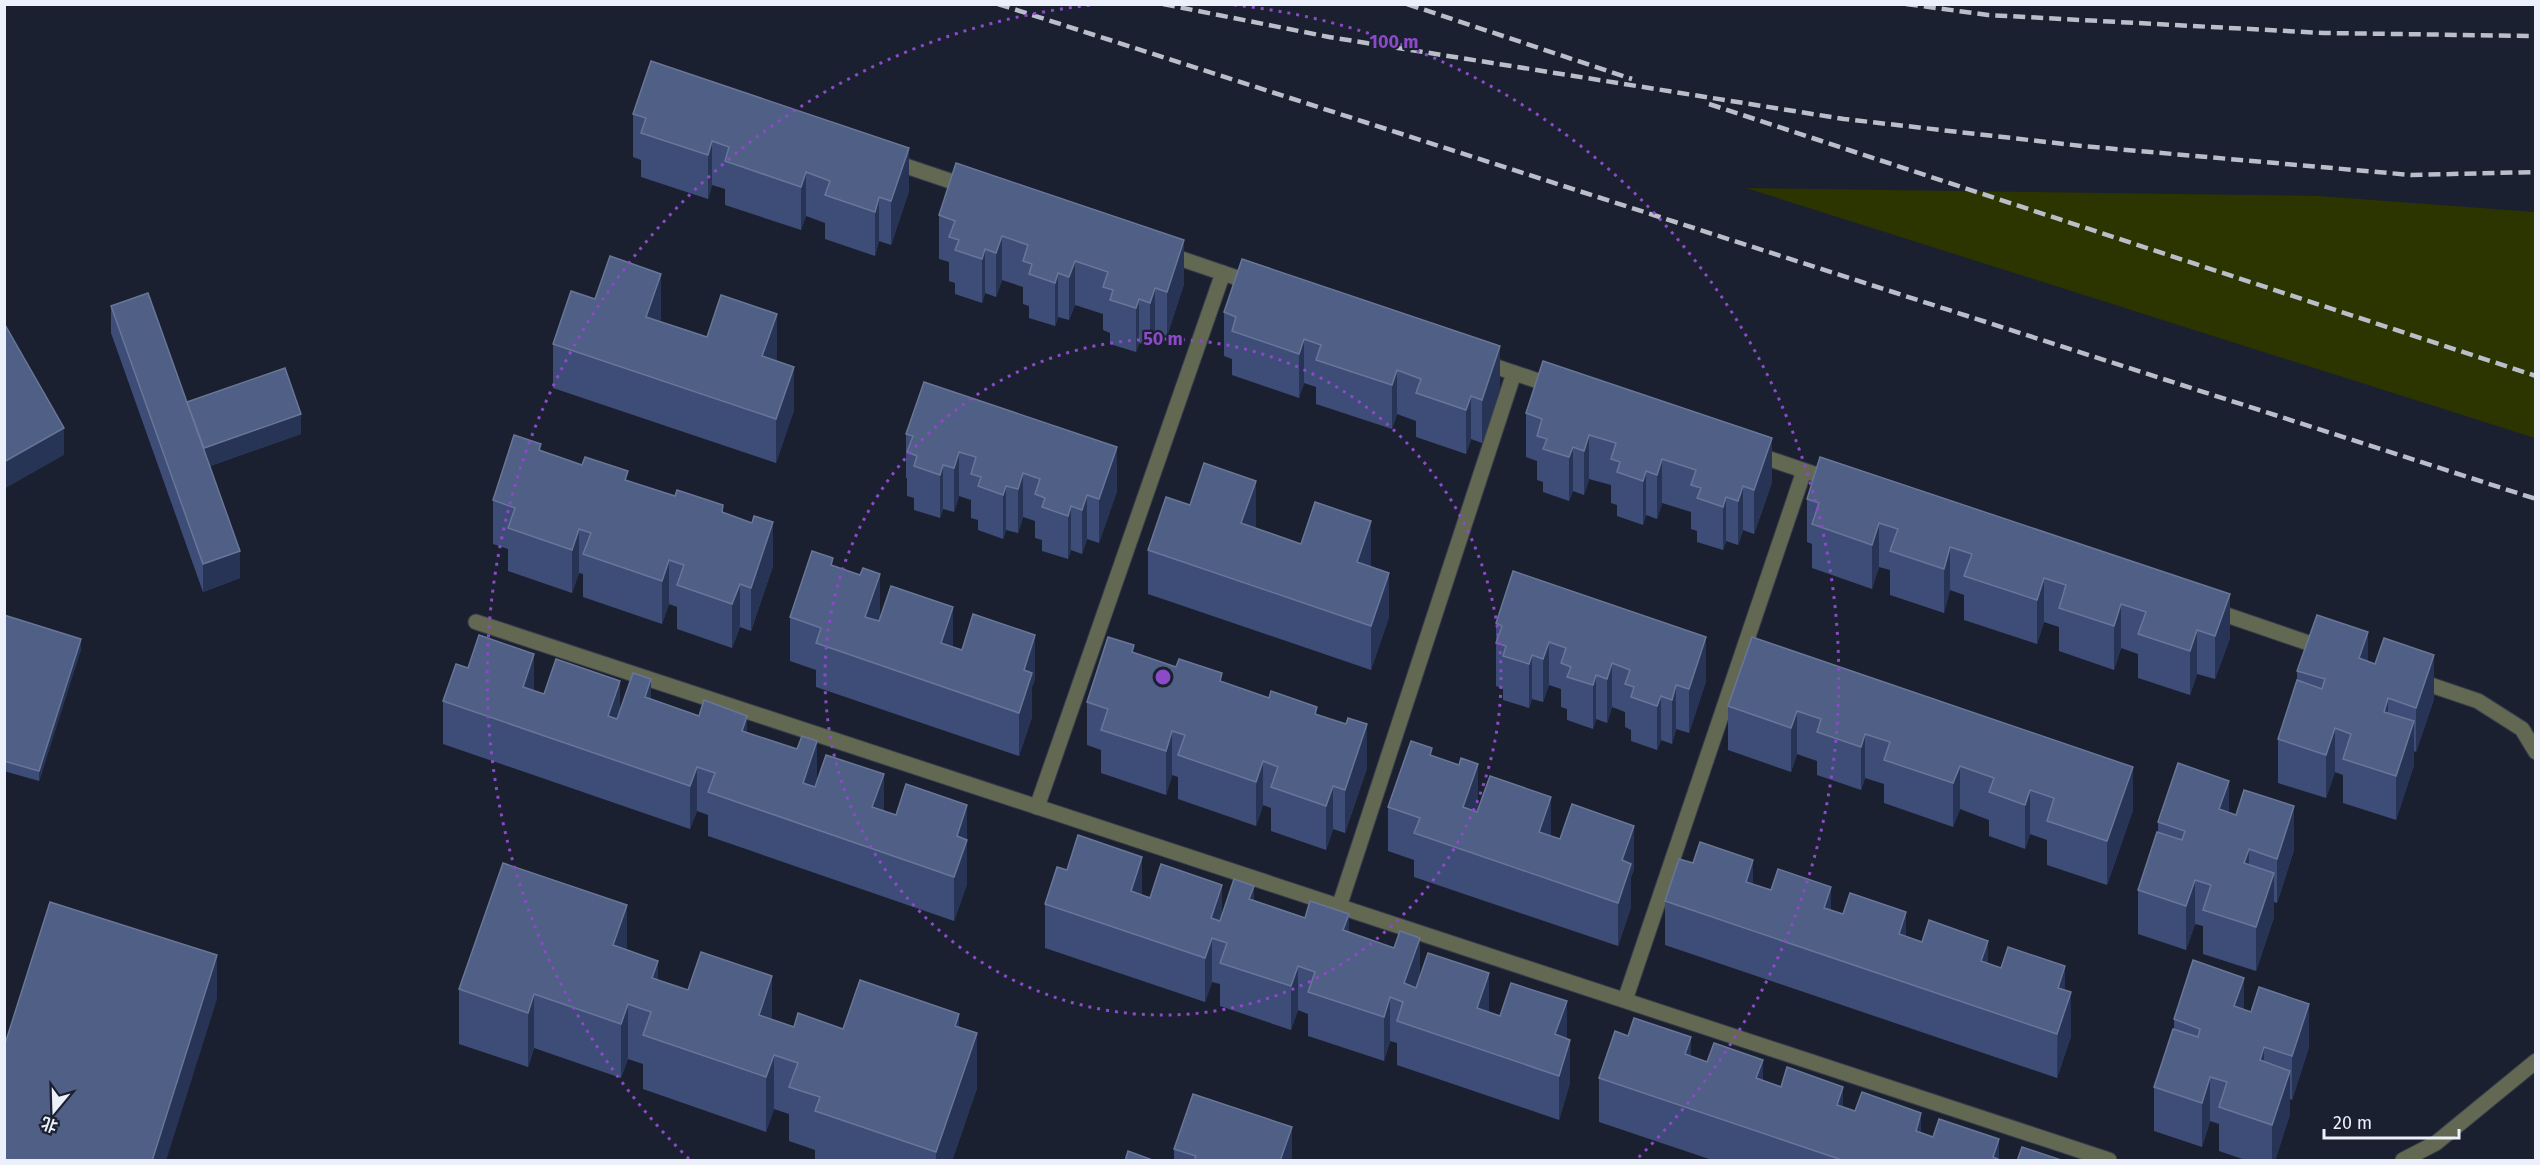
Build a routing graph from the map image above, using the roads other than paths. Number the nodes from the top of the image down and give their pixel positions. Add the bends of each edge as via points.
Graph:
1 (873, 154) edge
2 (986, 193) edge
3 (1155, 250) edge
4 (1223, 273) junction
5 (1268, 289) edge
6 (1470, 357) edge
7 (1514, 373) junction
8 (1570, 392) edge
9 (1737, 448) edge
10 (1804, 471) junction
11 (1849, 486) edge
12 (2197, 605) edge
13 (476, 622) dead end
14 (2343, 655) edge
15 (2399, 674) edge
16 (2535, 752) edge
17 (1037, 807) junction
18 (1339, 907) junction
19 (1625, 1000) junction
20 (2535, 1061) edge
21 (2109, 1161) edge
22 (2403, 1161) edge

1 - 2 lane
3 - 4 lane
4 - 5 lane
4 - 17 lane
6 - 7 lane
7 - 8 lane
7 - 18 lane
9 - 10 lane
10 - 11 lane
10 - 19 lane
12 - 14 lane
13 - 17 lane
15 - 16 lane via 2478,701 2522,729
17 - 18 lane
18 - 19 lane
19 - 21 lane
20 - 22 lane via 2436,1143

